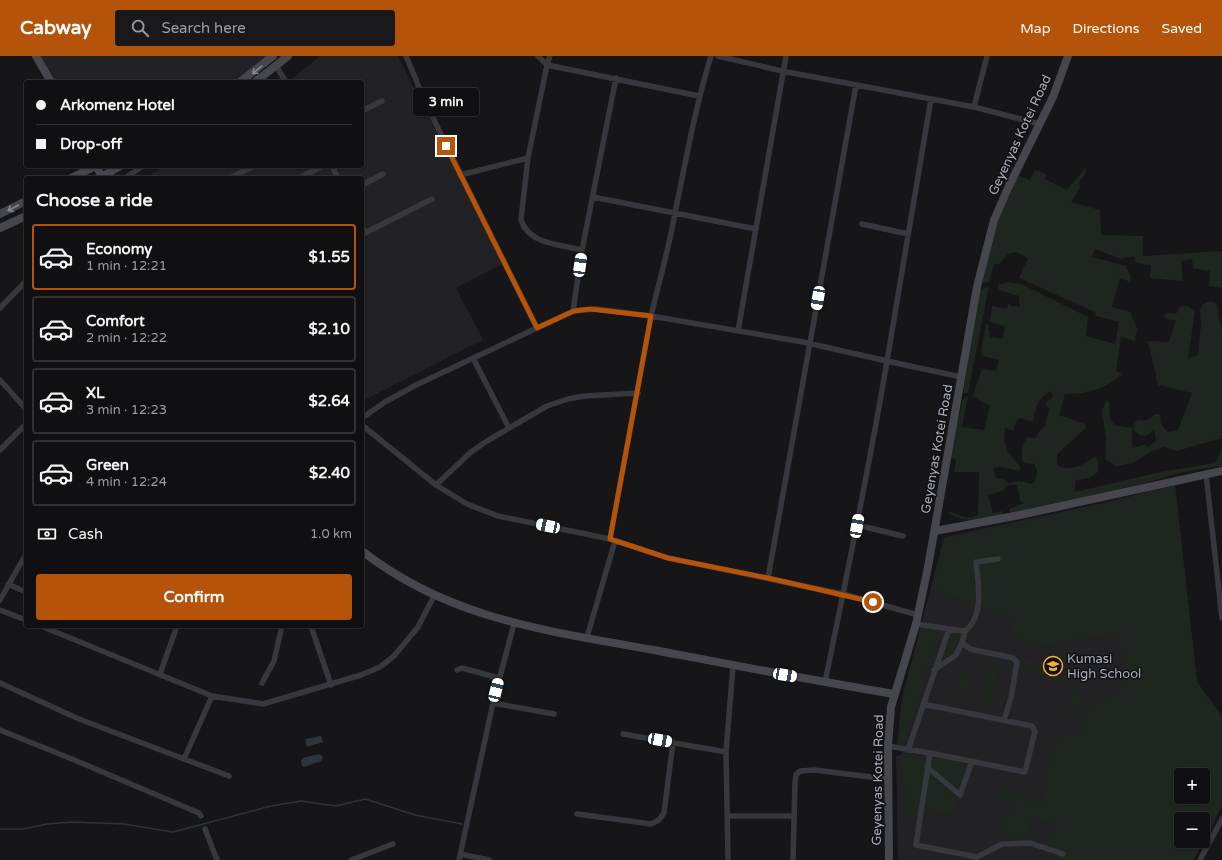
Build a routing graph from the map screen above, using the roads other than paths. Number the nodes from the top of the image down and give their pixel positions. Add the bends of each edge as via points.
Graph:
1 (36, 56) edge
2 (272, 56) edge
3 (288, 56) edge
4 (406, 56) edge
5 (538, 56) edge
6 (550, 56) edge
7 (712, 56) edge
8 (718, 56) edge
9 (786, 56) edge
10 (987, 56) edge
11 (1068, 56) edge
12 (547, 65) junction
13 (276, 66) junction
14 (782, 71) junction
15 (616, 78) junction
16 (50, 80) edge
17 (242, 80) edge
18 (258, 80) edge
19 (285, 80) edge
20 (856, 85) junction
21 (699, 96) junction
22 (931, 99) junction
23 (382, 101) dead end
24 (974, 107) junction
25 (364, 110) edge
26 (1040, 124) junction
27 (528, 158) junction
28 (92, 168) edge
29 (117, 168) edge
30 (140, 168) edge
31 (250, 168) edge
32 (319, 168) edge
33 (383, 174) dead end
34 (460, 175) junction
35 (76, 176) edge
36 (105, 176) edge
37 (128, 176) edge
38 (234, 176) edge
39 (304, 176) edge
40 (364, 184) edge
41 (593, 197) junction
42 (432, 199) dead end
43 (24, 202) edge
44 (675, 213) junction
45 (0, 214) edge
46 (24, 217) edge
47 (862, 224) dead end
48 (0, 228) edge
49 (756, 229) junction
50 (364, 234) edge
51 (908, 234) junction
52 (582, 250) junction
53 (24, 282) edge
54 (0, 308) edge
55 (574, 311) junction
56 (651, 316) junction
57 (537, 328) junction
58 (738, 330) junction
59 (810, 343) junction
60 (473, 358) junction
61 (887, 361) junction
62 (962, 377) junction
63 (0, 380) edge
64 (638, 393) junction
65 (24, 407) edge
66 (364, 417) edge
67 (24, 426) edge
68 (364, 427) edge
69 (509, 428) junction
70 (0, 450) edge
71 (1222, 471) edge
72 (1206, 474) junction
73 (436, 485) junction
74 (857, 526) junction
75 (935, 531) junction
76 (903, 536) dead end
77 (613, 540) junction
78 (364, 553) edge
79 (24, 557) edge
80 (998, 559) dead end
81 (768, 578) junction
82 (8, 584) junction
83 (24, 591) edge
84 (843, 594) junction
85 (434, 596) junction
86 (0, 600) edge
87 (0, 610) edge
88 (918, 615) junction
89 (1222, 618) edge
90 (24, 619) edge
91 (514, 624) junction
92 (916, 624) junction
93 (46, 628) edge
94 (176, 628) edge
95 (282, 628) edge
96 (312, 628) edge
97 (949, 629) junction
98 (965, 631) junction
99 (587, 637) junction
100 (962, 643) junction
101 (733, 666) junction
102 (457, 670) dead end
103 (934, 670) junction
104 (160, 674) junction
105 (499, 678) junction
106 (825, 682) junction
107 (0, 683) edge
108 (262, 683) dead end
109 (330, 685) junction
110 (894, 694) junction
111 (212, 696) junction
112 (493, 703) junction
113 (923, 704) junction
114 (554, 714) dead end
115 (1004, 720) junction
116 (0, 730) edge
117 (623, 734) dead end
118 (673, 742) junction
119 (888, 746) junction
120 (908, 750) junction
121 (726, 752) junction
122 (930, 753) junction
123 (184, 759) junction
124 (972, 761) junction
125 (927, 766) junction
126 (229, 776) dead end
127 (888, 779) junction
128 (577, 814) dead end
129 (201, 816) dead end
130 (727, 816) junction
131 (794, 816) junction
132 (1222, 819) edge
133 (205, 829) dead end
134 (392, 844) dead end
135 (1063, 854) dead end
136 (460, 857) edge
137 (217, 860) edge
138 (350, 860) edge
139 (489, 860) edge
140 (728, 860) edge
141 (794, 860) edge
142 (889, 860) edge
143 (1200, 860) edge

1 - 16 street
2 -> 17 street
3 - 13 street
4 - 34 street
5 - 12 street
6 - 12 street
7 - 21 street
8 - 14 street
9 - 14 street
10 - 24 street
11 - 26 street, Geyenyas Kotei Road
12 - 15 street
12 - 27 street
13 - 18 street
13 - 19 street
14 - 20 street
14 - 49 street
15 - 21 street
15 - 41 street
20 - 22 street
20 - 59 street
21 - 44 street
22 - 24 street
22 - 51 street
23 - 25 street
24 - 26 street
26 - 62 street, Geyenyas Kotei Road via 1008,188 991,231 977,287
27 - 34 street
27 - 52 street via 520,219 522,226 542,241
28 - 35 street
29 - 36 street
30 - 37 street
31 - 38 street
32 - 39 street
33 - 40 street
34 - 57 street
41 - 44 street
41 - 52 street
42 - 50 street
43 -> 45 street
44 - 49 street
44 - 56 street
46 - 48 street
47 - 51 street
49 - 58 street
51 - 61 street
52 - 55 street
53 - 54 street
55 - 56 street via 597,309
55 - 57 street
56 - 58 street
56 - 64 street
57 - 60 street
58 - 59 street
59 - 61 street
59 - 81 street
60 - 66 street via 385,402
60 - 69 street
61 - 62 street
61 - 74 street
62 - 75 street, Geyenyas Kotei Road
63 - 65 street
64 - 69 street via 568,399 547,406
64 - 77 street
67 - 70 street
68 - 73 street
69 - 73 street via 471,452
71 - 72 street
72 - 75 street
72 - 89 street
73 - 77 street via 484,512
74 - 76 street
74 - 84 street
75 - 88 street, Geyenyas Kotei Road
77 - 81 street via 668,558
77 - 99 street
78 - 85 street
79 - 82 street
80 - 98 street via 976,562 978,607 976,619
81 - 84 street
82 - 83 street
82 - 86 street
84 - 88 street
84 - 106 street
85 - 91 street
85 - 109 street via 418,627 394,656 380,667
87 - 90 street
88 - 92 street, Geyenyas Kotei Road
91 - 99 street
91 - 105 street
92 - 97 street
92 - 110 street, Geyenyas Kotei Road
93 - 104 street
94 - 104 street
95 - 108 street via 274,661
96 - 109 street
97 - 98 street
97 - 103 street
98 - 100 street
99 - 101 street
100 - 103 street via 956,655
100 - 115 street via 970,649 1013,658 1017,662 1011,698
101 - 106 street
101 - 121 street
102 - 105 street via 462,668
103 - 113 street
104 - 111 street
105 - 112 street
106 - 110 street
107 - 123 street via 79,719
109 - 111 street via 263,704
110 - 119 street, Geyenyas Kotei Road
111 - 123 street
112 - 114 street
112 - 136 street
113 - 115 street
113 - 120 street
115 - 124 street via 1034,727 1025,772
116 - 129 street
117 - 118 street
118 - 121 street
118 - 128 street via 664,813 659,820 651,824
119 - 120 street
119 - 127 street, Geyenyas Kotei Road
120 - 122 street
121 - 130 street
122 - 124 street
122 - 125 street
123 - 126 street
124 - 125 street via 960,795
125 - 135 street via 916,839 918,847 977,857 1002,844 1030,843
127 - 131 street via 814,770 800,771 796,775
127 - 142 street, Geyenyas Kotei Road
130 - 131 street
130 - 140 street
131 - 141 street
132 - 143 street
133 - 137 street
134 - 138 street
136 - 139 street

